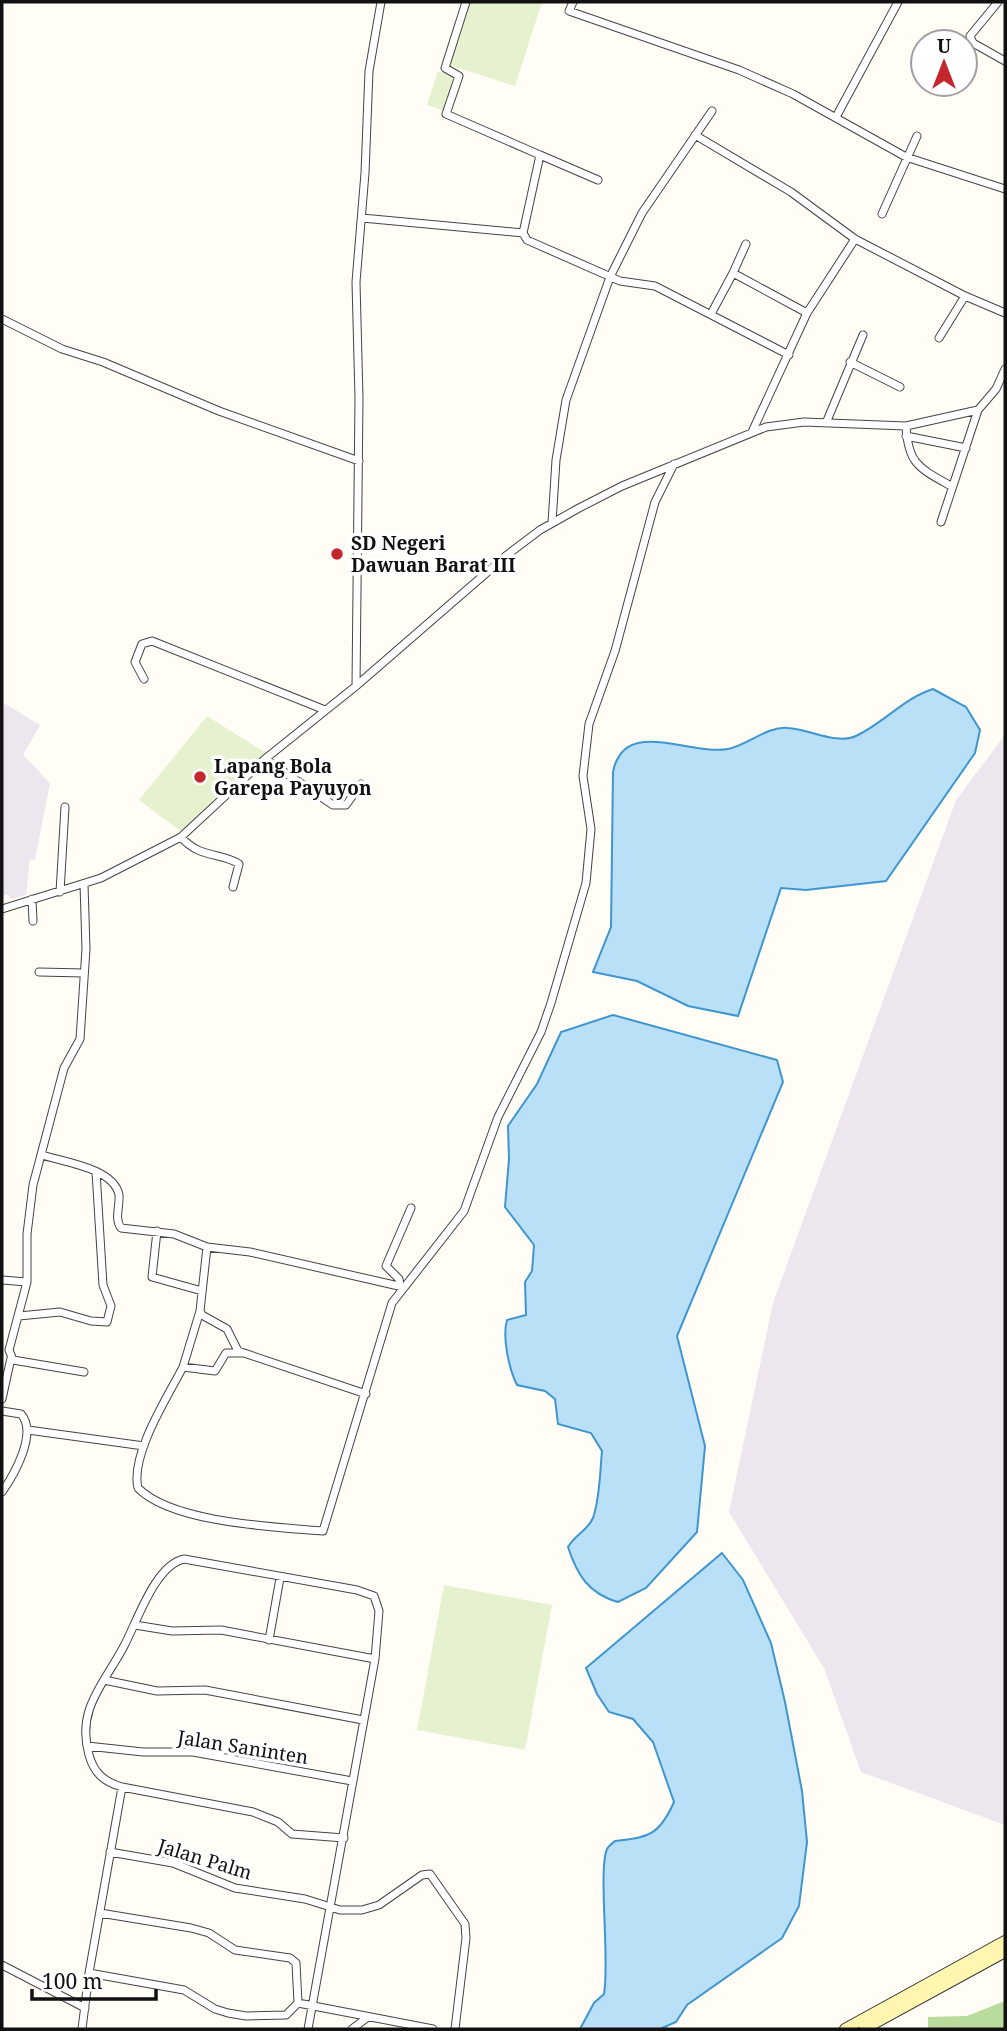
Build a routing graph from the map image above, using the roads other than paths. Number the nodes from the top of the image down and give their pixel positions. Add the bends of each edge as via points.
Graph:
1 (381, 2) edge
2 (466, 2) edge
3 (573, 2) edge
4 (898, 2) edge
5 (998, 2) edge
6 (1005, 61) edge
7 (712, 111) dead end
8 (836, 117) junction
9 (695, 135) junction
10 (917, 136) dead end
11 (540, 155) junction
12 (906, 157) junction
13 (598, 180) dead end
14 (1005, 189) edge
15 (882, 214) dead end
16 (362, 218) junction
17 (523, 233) junction
18 (855, 239) junction
19 (746, 244) dead end
20 (733, 273) junction
21 (610, 277) junction
22 (965, 296) junction
23 (807, 313) junction
24 (1005, 313) edge
25 (711, 314) junction
26 (2, 319) edge
27 (863, 335) dead end
28 (939, 338) dead end
29 (789, 355) junction
30 (850, 362) junction
31 (1005, 369) edge
32 (900, 387) dead end
33 (978, 410) junction
34 (826, 423) junction
35 (906, 426) junction
36 (752, 432) junction
37 (906, 436) junction
38 (966, 448) junction
39 (359, 461) junction
40 (674, 464) junction
41 (951, 486) junction
42 (941, 522) dead end
43 (552, 523) junction
44 (144, 679) dead end
45 (356, 687) junction
46 (325, 710) junction
47 (265, 759) junction
48 (361, 784) dead end
49 (65, 807) dead end
50 (181, 836) junction
51 (83, 884) junction
52 (233, 887) dead end
53 (60, 892) junction
54 (32, 898) junction
55 (2, 909) edge
56 (33, 921) dead end
57 (38, 972) dead end
58 (84, 974) junction
59 (42, 1155) junction
60 (96, 1172) junction
61 (411, 1208) dead end
62 (157, 1231) junction
63 (207, 1247) junction
64 (2, 1280) edge
65 (27, 1282) junction
66 (401, 1287) junction
67 (202, 1291) junction
68 (200, 1311) junction
69 (19, 1316) junction
70 (242, 1353) junction
71 (11, 1358) junction
72 (183, 1367) junction
73 (83, 1372) dead end
74 (366, 1394) junction
75 (2, 1399) edge
76 (2, 1411) edge
77 (28, 1430) junction
78 (144, 1446) junction
79 (2, 1492) edge
80 (280, 1578) junction
81 (135, 1625) junction
82 (269, 1640) junction
83 (375, 1659) junction
84 (104, 1680) junction
85 (362, 1720) junction
86 (87, 1746) junction
87 (352, 1781) junction
88 (122, 1787) junction
89 (344, 1838) junction
90 (110, 1852) junction
91 (330, 1908) junction
92 (100, 1913) junction
93 (1005, 1941) edge
94 (1005, 1952) edge
95 (2, 1965) edge
96 (89, 1973) junction
97 (298, 2003) junction
98 (312, 2006) junction
99 (85, 2008) junction
100 (887, 2011) junction
101 (368, 2017) junction
102 (404, 2026) edge
103 (82, 2029) edge
104 (308, 2029) edge
105 (352, 2029) edge
106 (433, 2029) edge
107 (455, 2029) edge
108 (845, 2029) edge
109 (864, 2029) edge

1 - 16 street via 369,71
2 - 11 street via 445,65 459,76 446,114
3 - 8 street via 569,11 739,70
4 - 8 street
5 - 6 street via 970,36 972,43
7 - 9 street
8 - 12 street
9 - 18 street via 792,192
9 - 21 street via 642,213
10 - 12 street
11 - 13 street
11 - 17 street
12 - 14 street
12 - 15 street
16 - 17 street
16 - 39 street via 356,315
17 - 21 street via 530,243
18 - 22 street
18 - 23 street
19 - 20 street
20 - 23 street
20 - 25 street
21 - 25 street via 651,285
21 - 43 street via 566,400
22 - 24 street
22 - 28 street
23 - 29 street
25 - 29 street
26 - 39 street via 62,349
27 - 30 street
29 - 36 street
30 - 32 street
30 - 34 street
31 - 33 street
33 - 35 street
33 - 38 street
34 - 35 street
34 - 36 street via 787,423
35 - 37 street
36 - 40 street
37 - 38 street
37 - 41 street via 915,464
38 - 41 street
39 - 45 street
40 - 43 street
40 - 66 street via 655,502 615,651 589,724 583,776 591,829 586,883 544,1022 498,1117 464,1211
41 - 42 street
43 - 45 street via 507,555
44 - 46 street via 135,662 142,644 152,640
45 - 46 street
46 - 47 street
47 - 48 street via 334,805 346,805
47 - 50 street
49 - 53 street
50 - 51 street
50 - 52 street via 212,857 239,864
51 - 53 street
51 - 58 street
53 - 54 street
54 - 55 street
54 - 56 street
57 - 58 street
58 - 59 street via 80,1039 64,1068
59 - 60 street
59 - 65 street via 31,1199
60 - 62 street via 116,1187 121,1228
60 - 69 street via 103,1285 111,1306 107,1322 60,1312
61 - 66 street via 386,1266
62 - 63 street
62 - 67 street via 152,1277
63 - 66 street via 250,1252
63 - 67 street
64 - 65 street
65 - 69 street
66 - 74 street via 392,1303
67 - 68 street
68 - 70 street via 227,1329
68 - 72 street
69 - 71 street via 9,1347
70 - 72 street via 226,1353 211,1372
70 - 74 street
71 - 73 street
71 - 75 street
72 - 78 street
74 - 78 street via 323,1531 219,1520 146,1495 137,1483
76 - 77 street via 21,1414
77 - 78 street
77 - 79 street via 17,1466
80 - 81 street via 175,1561 164,1570
80 - 82 street
80 - 83 street via 374,1596 379,1611
81 - 82 street via 172,1631 205,1628
81 - 84 street
82 - 83 street
83 - 85 street
84 - 85 street via 157,1691 205,1690
84 - 86 street via 84,1722
85 - 87 street
86 - 87 street, Jalan Saninten via 193,1752
86 - 88 street via 94,1769
87 - 89 street
88 - 89 street via 253,1812 278,1822 292,1834
88 - 90 street
89 - 91 street
90 - 91 street, Jalan Palm via 173,1863 234,1888 305,1899
90 - 92 street
91 - 98 street
91 - 107 street, Jalan Palm via 371,1908 422,1875 431,1875 465,1924
92 - 96 street
92 - 97 street via 191,1928 209,1933 235,1950 290,1958 296,1963
93 - 100 street
94 - 100 street
95 - 99 street
96 - 97 street via 184,1990 215,2009 246,2016 286,2015
96 - 99 street
97 - 98 street
98 - 101 street
98 - 104 street
99 - 103 street
100 - 108 street
100 - 109 street
101 - 102 street
101 - 105 street
102 - 106 street

